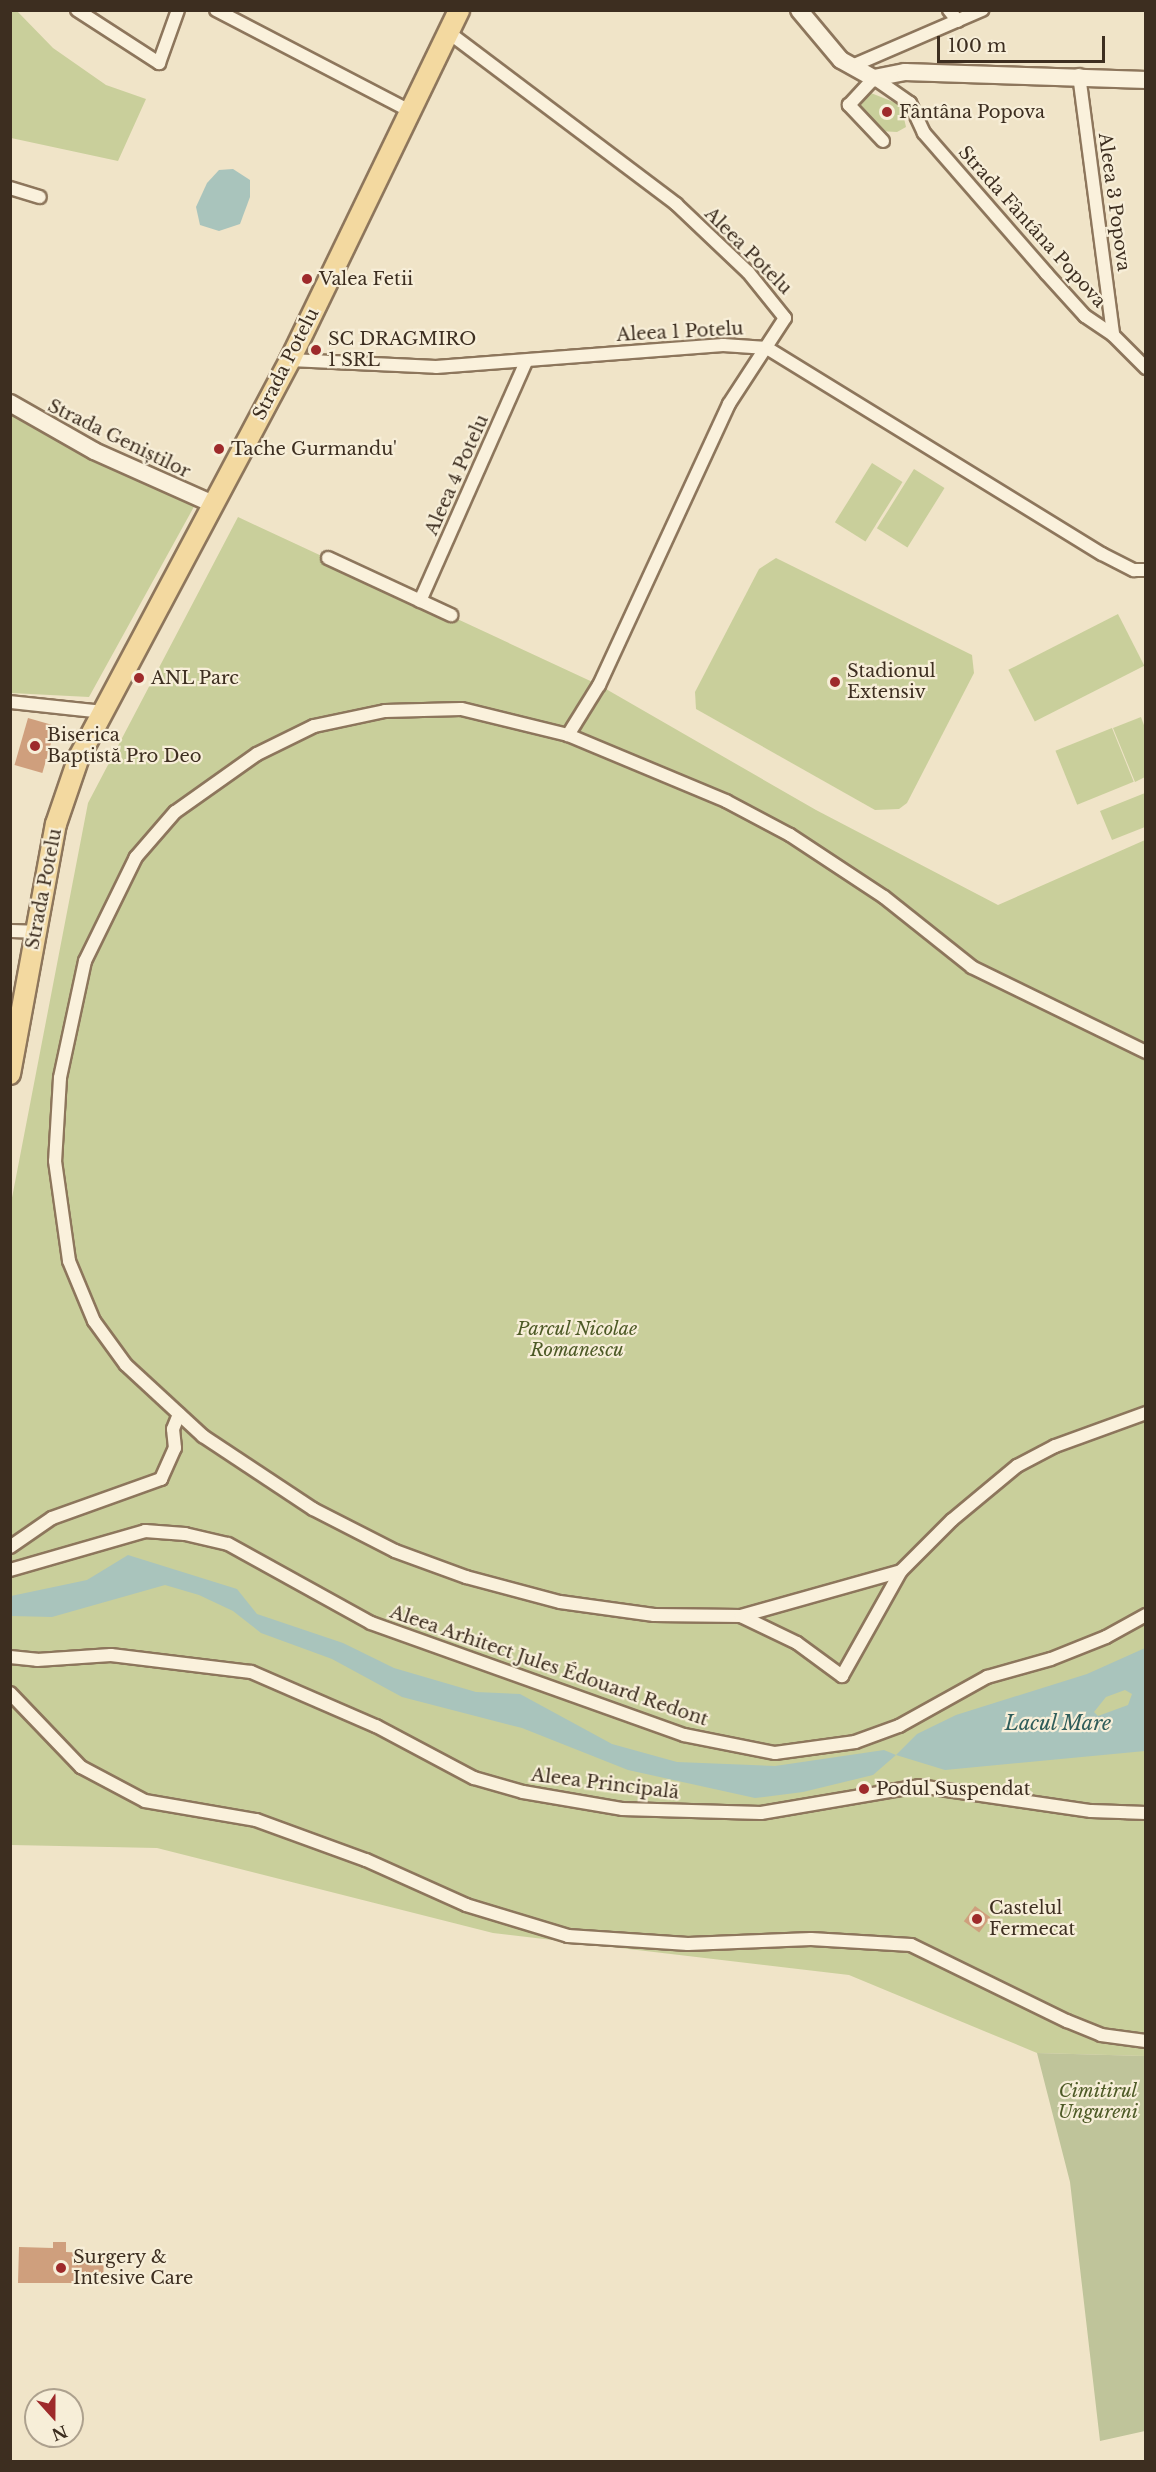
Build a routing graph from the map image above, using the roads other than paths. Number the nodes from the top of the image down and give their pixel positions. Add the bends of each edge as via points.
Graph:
1 (77, 10) edge
2 (178, 10) edge
3 (216, 10) edge
4 (459, 10) edge
5 (799, 10) edge
6 (950, 10) edge
7 (982, 10) edge
8 (958, 21) junction
9 (448, 32) junction
10 (852, 66) junction
11 (1078, 75) junction
12 (874, 78) junction
13 (1146, 80) edge
14 (408, 110) junction
15 (883, 141) dead end
16 (10, 188) edge
17 (40, 197) dead end
18 (1113, 335) junction
19 (767, 348) junction
20 (290, 360) junction
21 (526, 362) junction
22 (1146, 368) edge
23 (10, 403) edge
24 (213, 504) junction
25 (328, 558) dead end
26 (1146, 570) edge
27 (420, 601) junction
28 (451, 615) dead end
29 (10, 702) edge
30 (104, 712) junction
31 (568, 735) junction
32 (10, 931) edge
33 (35, 932) junction
34 (1146, 1052) edge
35 (10, 1074) edge
36 (1146, 1413) edge
37 (179, 1414) junction
38 (10, 1547) edge
39 (10, 1570) edge
40 (901, 1571) junction
41 (1146, 1615) edge
42 (741, 1616) junction
43 (10, 1657) edge
44 (10, 1693) edge
45 (1146, 1813) edge
46 (1146, 2041) edge

1 - 2 street via 159,63
3 - 14 street
4 - 9 main road, Strada Potelu
5 - 10 street
6 - 8 street
7 - 8 street
8 - 10 street
9 - 14 main road, Strada Potelu
9 - 19 street, Aleea Potelu via 676,204 748,272 785,318
10 - 12 street
11 - 12 street via 905,72
11 - 13 street
11 - 18 street, Aleea 3 Popova
12 - 15 street via 849,105
12 - 18 street, Strada Fântâna Popova via 909,103 924,133 943,156 1085,316
14 - 20 main road, Strada Potelu
16 - 17 street
18 - 22 street, Strada Fântâna Popova
19 - 21 street, Aleea 1 Potelu via 723,345
19 - 26 street via 1102,554 1134,570
19 - 31 street, Aleea 1 Potelu via 755,358 729,404 599,686
20 - 21 street, Aleea 1 Potelu via 436,368
20 - 24 main road, Strada Potelu
21 - 27 street, Aleea 4 Potelu
23 - 24 street, Strada Geniștilor via 93,451
24 - 30 main road, Strada Potelu
25 - 27 street
27 - 28 street
29 - 30 street
30 - 33 main road, Strada Potelu via 62,797
31 - 34 street via 726,801 790,835 884,897 972,967
31 - 37 street via 462,709 385,711 314,726 257,754 184,806 136,857 85,961 60,1078 55,1161 69,1261 94,1321 126,1365
32 - 33 street
33 - 35 main road, Strada Potelu
36 - 40 street via 1054,1446 1017,1466 952,1520
37 - 38 street via 173,1429 175,1448 161,1479 52,1518
37 - 42 street via 203,1436 313,1509 395,1551 456,1573 560,1602 654,1615
39 - 41 street, Aleea Arhitect Jules Édouard Redont via 145,1531 185,1533 228,1544 371,1623 684,1735 775,1753 845,1744 899,1726 987,1677 1106,1638
40 - 42 street
40 - 42 street via 842,1676 798,1643
43 - 45 street, Aleea Principală via 37,1660 111,1655 251,1672 376,1726 474,1778 523,1792 622,1809 761,1813 919,1786 1091,1811
44 - 46 street via 81,1767 145,1801 256,1820 366,1860 466,1905 568,1936 688,1944 811,1939 911,1945 1066,2021 1101,2035

